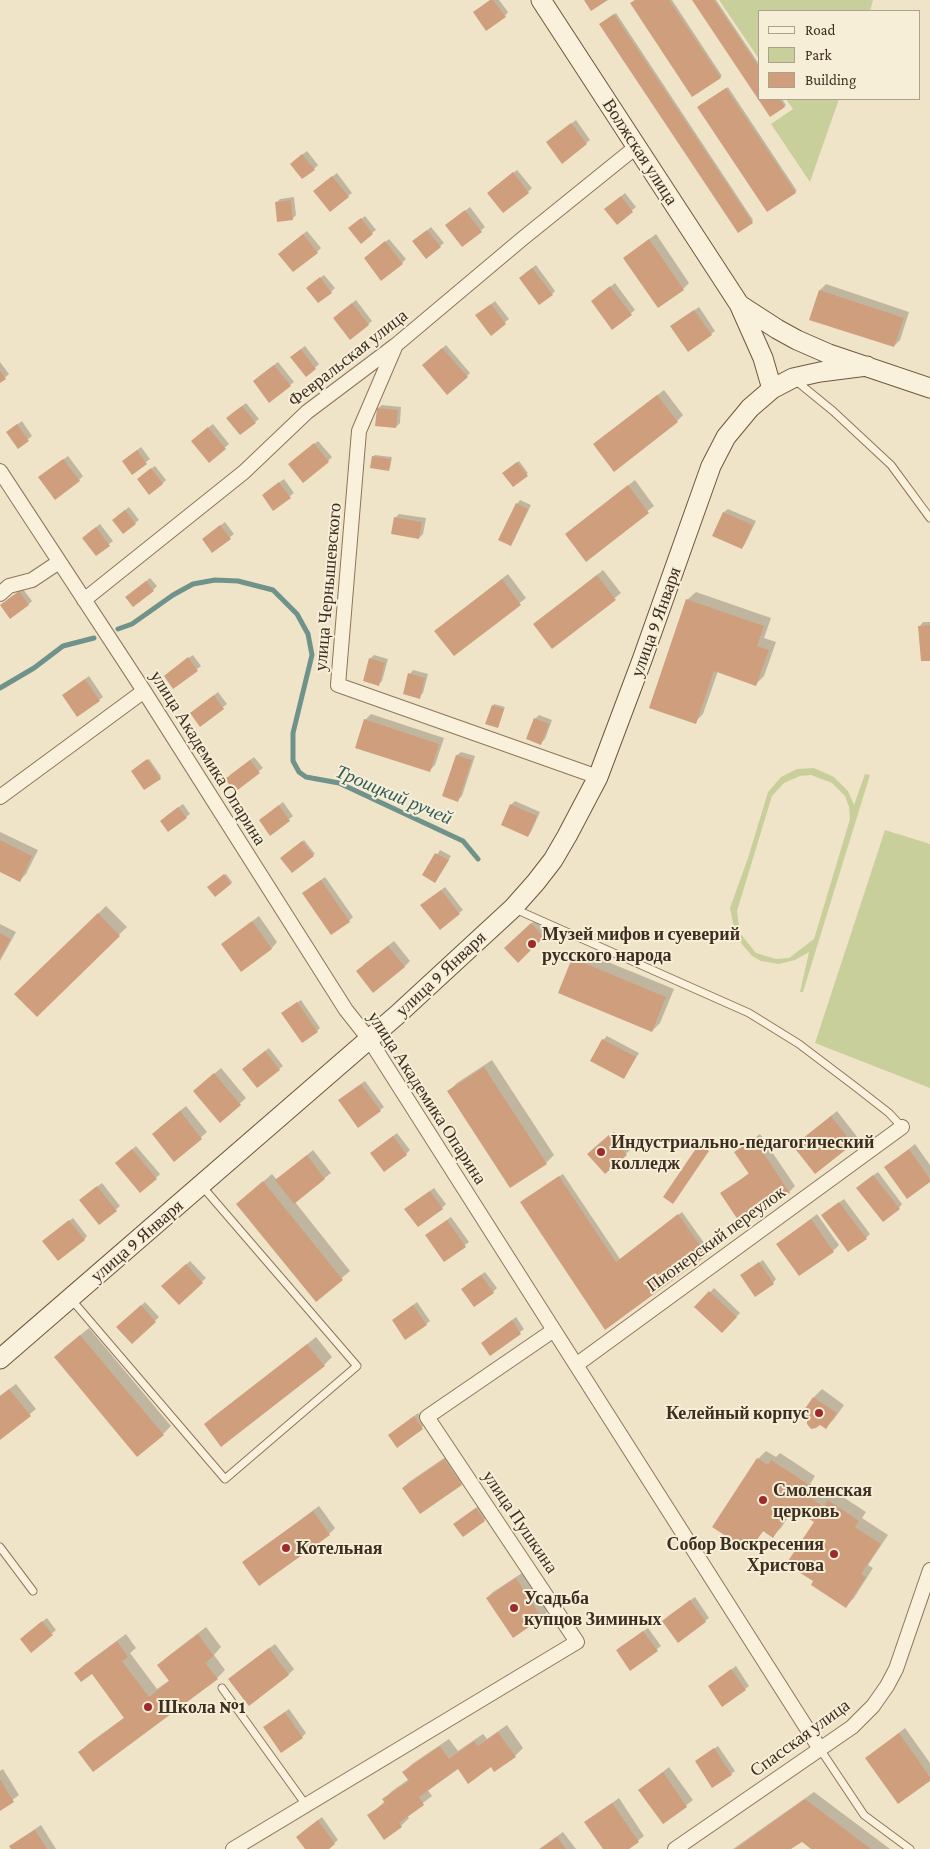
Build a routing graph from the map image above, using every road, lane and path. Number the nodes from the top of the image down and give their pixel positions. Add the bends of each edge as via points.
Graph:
1 (541, 0) edge
2 (636, 148) junction
3 (739, 304) junction
4 (396, 345) junction
5 (867, 366) junction
6 (793, 378) junction
7 (930, 388) edge
8 (772, 389) junction
9 (0, 471) edge
10 (930, 518) edge
11 (60, 562) junction
12 (0, 594) edge
13 (84, 600) junction
14 (144, 691) junction
15 (598, 777) junction
16 (0, 797) edge
17 (513, 908) junction
18 (369, 1039) junction
19 (902, 1127) joint
20 (201, 1184) junction
21 (70, 1298) junction
22 (554, 1330) junction
23 (0, 1359) edge
24 (576, 1365) junction
25 (0, 1547) edge
26 (930, 1570) edge
27 (32, 1591) dead end
28 (222, 1688) dead end
29 (820, 1748) junction
30 (306, 1805) junction
31 (233, 1849) edge
32 (675, 1849) edge
33 (910, 1849) edge

1 - 2 main road, Волжская улица
2 - 3 main road, Волжская улица
2 - 4 street, Февральская улица
3 - 5 main road via 798,340
3 - 8 main road via 763,358
4 - 13 street, Февральская улица via 307,412 244,472
4 - 15 street, улица Чернышевского via 359,431 338,685
5 - 6 main road, улица 9 Января
5 - 7 main road
6 - 8 main road, улица 9 Января
6 - 10 lane via 891,465
8 - 15 main road, улица 9 Января via 750,408 726,437 711,466
9 - 11 street, улица Академика Опарина
11 - 12 street via 32,580 9,586
11 - 13 street, улица Академика Опарина
13 - 14 street, улица Академика Опарина
14 - 16 street
14 - 18 street, улица Академика Опарина via 346,1010
15 - 17 main road, улица 9 Января via 553,860
17 - 18 main road, улица 9 Января
17 - 19 lane via 748,1013 798,1044 889,1113
18 - 20 main road, улица 9 Января
18 - 22 street, улица Академика Опарина
19 - 24 street, Пионерский переулок
20 - 21 main road, улица 9 Января
20 - 21 lane via 357,1366 225,1479
21 - 23 main road, улица 9 Января
22 - 24 street, улица Академика Опарина
22 - 30 street, улица Пушкина via 427,1417 576,1642
24 - 29 street, улица Академика Опарина
25 - 27 lane
26 - 29 street, Спасская улица via 888,1686 852,1727
28 - 30 lane
29 - 32 street, Спасская улица
29 - 33 lane via 864,1815
30 - 31 street, улица Пушкина

